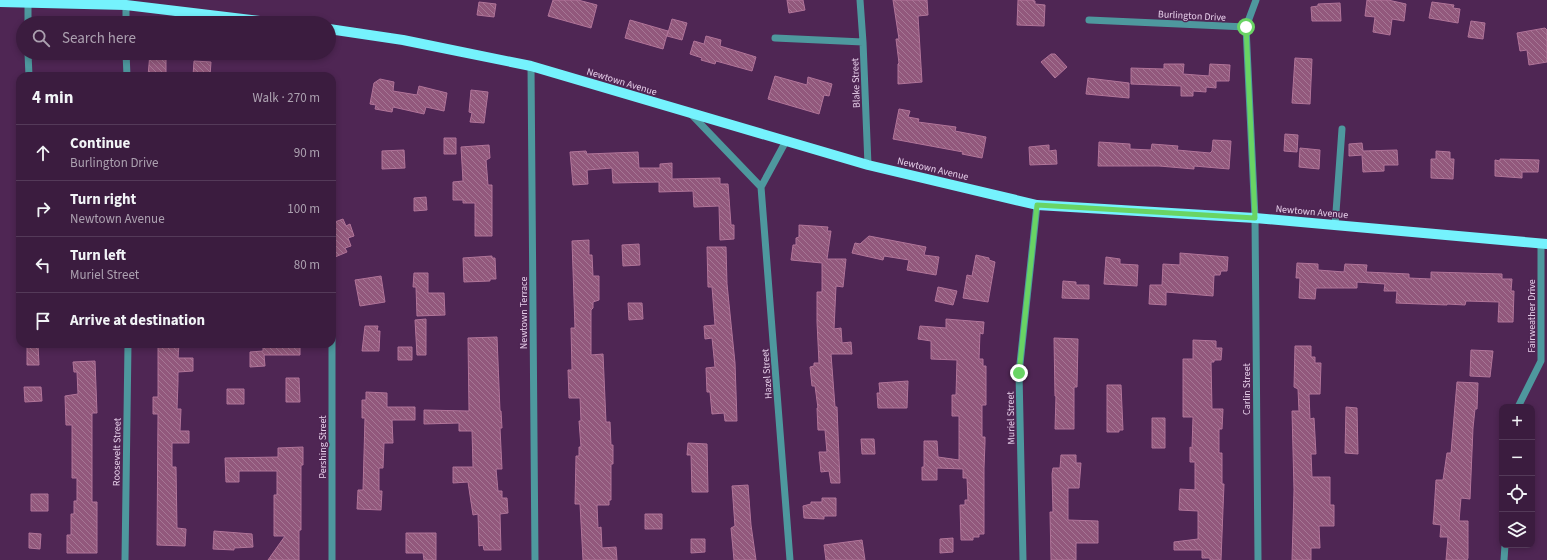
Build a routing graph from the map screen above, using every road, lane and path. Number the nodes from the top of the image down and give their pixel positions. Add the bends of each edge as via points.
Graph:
1 (860, 0) edge
2 (1256, 0) edge
3 (0, 2) edge
4 (28, 3) junction
5 (126, 5) junction
6 (28, 16) edge
7 (126, 16) edge
8 (218, 16) edge
9 (1089, 20) dead end
10 (1246, 27) junction
11 (336, 30) edge
12 (774, 38) dead end
13 (863, 42) junction
14 (28, 60) edge
15 (126, 60) edge
16 (531, 66) junction
17 (29, 72) edge
18 (127, 72) edge
19 (691, 114) junction
20 (1342, 129) dead end
21 (786, 141) junction
22 (868, 165) junction
23 (762, 187) junction
24 (1037, 205) junction
25 (1255, 218) junction
26 (1334, 226) junction
27 (1544, 244) edge
28 (128, 348) edge
29 (332, 348) edge
30 (1520, 404) edge
31 (1505, 548) edge
32 (125, 560) edge
33 (332, 560) edge
34 (535, 560) edge
35 (790, 560) edge
36 (1023, 560) edge
37 (1258, 560) edge
38 (1504, 560) edge

1 - 13 street, Blake Street
2 - 10 street
3 - 4 main road
4 - 5 main road
4 - 6 street
5 - 7 street
5 - 8 main road
9 - 10 street, Burlington Drive
10 - 25 street
11 - 16 main road, Newtown Avenue via 403,40
12 - 13 street
13 - 22 street, Blake Street
14 - 17 street
15 - 18 street
16 - 19 main road, Newtown Avenue
16 - 34 street, Newtown Terrace
19 - 21 main road, Newtown Avenue
19 - 23 street
20 - 26 street
21 - 22 main road, Newtown Avenue
21 - 23 street
22 - 24 main road, Newtown Avenue
23 - 35 street, Hazel Street
24 - 25 main road, Newtown Avenue
24 - 36 street, Muriel Street via 1019,373
25 - 26 main road, Newtown Avenue
25 - 37 street, Carlin Street
26 - 27 main road, Newtown Avenue
27 - 30 street, Fairweather Drive via 1541,361
28 - 32 street, Roosevelt Street
29 - 33 street, Pershing Street
31 - 38 street

